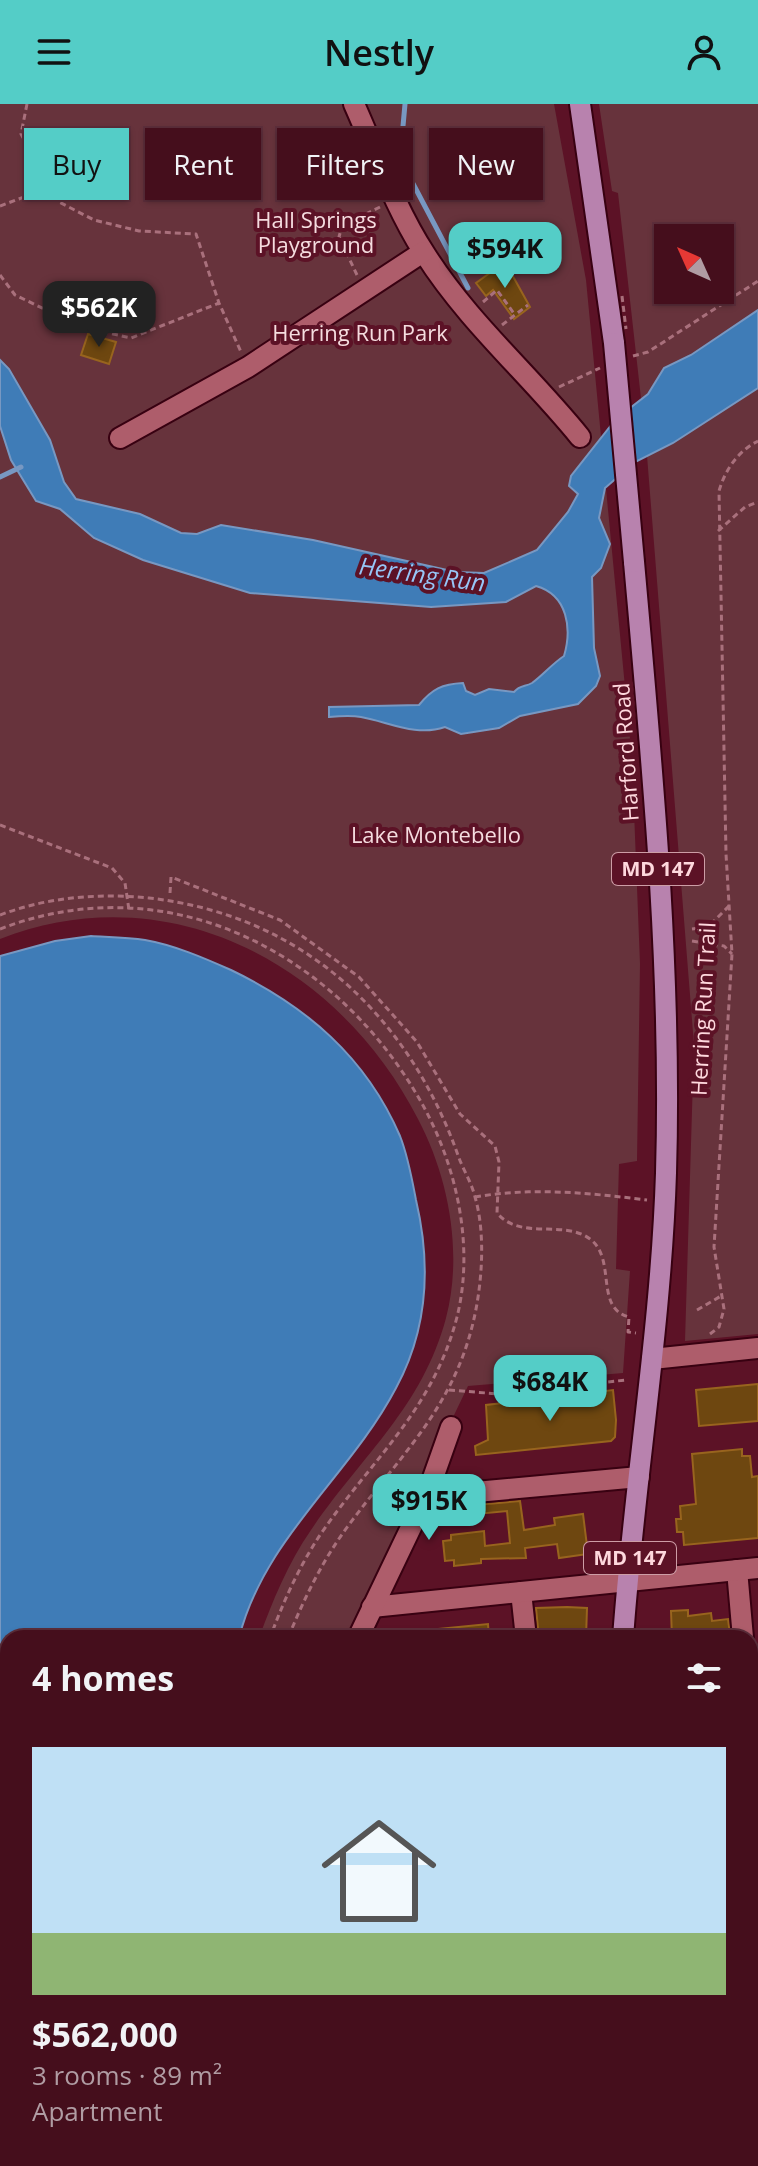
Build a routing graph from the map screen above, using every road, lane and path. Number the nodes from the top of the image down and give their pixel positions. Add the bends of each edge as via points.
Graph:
1 (27, 104) edge
2 (354, 104) edge
3 (580, 104) edge
4 (365, 128) edge
5 (24, 140) edge
6 (24, 197) edge
7 (57, 200) edge
8 (395, 200) edge
9 (397, 200) edge
10 (0, 206) edge
11 (423, 252) junction
12 (0, 275) edge
13 (758, 281) edge
14 (366, 293) junction
15 (219, 303) junction
16 (528, 305) dead end
17 (468, 313) junction
18 (515, 315) junction
19 (488, 334) junction
20 (667, 339) dead end
21 (248, 367) junction
22 (593, 370) dead end
23 (536, 383) junction
24 (580, 437) dead end
25 (120, 438) dead end
26 (758, 441) edge
27 (758, 502) edge
28 (718, 531) junction
29 (0, 825) edge
30 (170, 893) dead end
31 (127, 896) junction
32 (731, 904) junction
33 (168, 908) dead end
34 (129, 910) junction
35 (0, 915) edge
36 (168, 915) junction
37 (703, 928) junction
38 (0, 929) edge
39 (692, 929) dead end
40 (692, 941) dead end
41 (704, 941) junction
42 (732, 954) junction
43 (496, 1193) junction
44 (475, 1197) junction
45 (665, 1203) junction
46 (723, 1295) junction
47 (697, 1310) dead end
48 (628, 1332) dead end
49 (707, 1336) dead end
50 (758, 1348) edge
51 (652, 1359) junction
52 (626, 1380) dead end
53 (449, 1390) junction
54 (451, 1427) dead end
55 (639, 1477) junction
56 (428, 1492) junction
57 (748, 1569) edge
58 (628, 1580) junction
59 (521, 1592) junction
60 (372, 1607) junction
61 (273, 1630) edge
62 (292, 1630) edge
63 (362, 1630) edge
64 (525, 1630) edge
65 (624, 1630) edge
66 (744, 1630) edge

1 - 5 path
2 - 4 street
3 - 45 main road, Harford Road / MD 147, bridge via 610,298 650,741 667,996
6 - 10 path
7 - 15 path via 94,220 139,231 196,234
8 - 14 path via 342,226 339,237
9 - 11 street
11 - 14 street
11 - 17 street
12 - 15 path via 15,295 82,327 131,338
13 - 20 path
14 - 21 street
15 - 21 path
16 - 18 path
17 - 18 path via 497,290
17 - 19 street
18 - 19 path
19 - 23 street
21 - 25 street
22 - 23 path via 558,387
23 - 24 street
26 - 28 path, Herring Run Trail via 723,476
27 - 28 path
28 - 32 path, Herring Run Trail
29 - 31 path via 112,868 122,877
30 - 43 path via 171,877 280,920 359,977 417,1042 460,1114 495,1146
31 - 34 path
31 - 35 path via 66,899
31 - 44 path via 228,914 275,935 341,980 379,1016 413,1060 445,1120
32 - 37 path
32 - 42 path, Herring Run Trail
33 - 36 path
34 - 36 path
34 - 38 path via 66,912
36 - 61 path via 224,927 267,946 316,977 368,1025 402,1068 431,1122 453,1178 461,1221 460,1305 434,1384 321,1534
37 - 39 path
37 - 41 path
40 - 41 path
41 - 42 path
42 - 46 path, Herring Run Trail via 714,1247
43 - 44 path
43 - 45 path via 567,1192
43 - 48 path via 496,1211 509,1224 577,1234 598,1246 605,1258 611,1304 629,1317
44 - 53 path via 480,1232 477,1298
45 - 51 main road, Harford Road / MD 147
46 - 47 path
46 - 49 path, Herring Run Trail via 719,1327
50 - 51 street
51 - 55 main road, Harford Road / MD 147
52 - 53 path via 499,1394
53 - 62 path via 346,1529 315,1578
54 - 56 street
55 - 56 street via 443,1495
55 - 58 main road, Harford Road / MD 147
56 - 60 street
57 - 58 street
57 - 66 street
58 - 59 street
58 - 65 main road, Harford Road / MD 147
59 - 60 street
59 - 64 street
60 - 63 street

